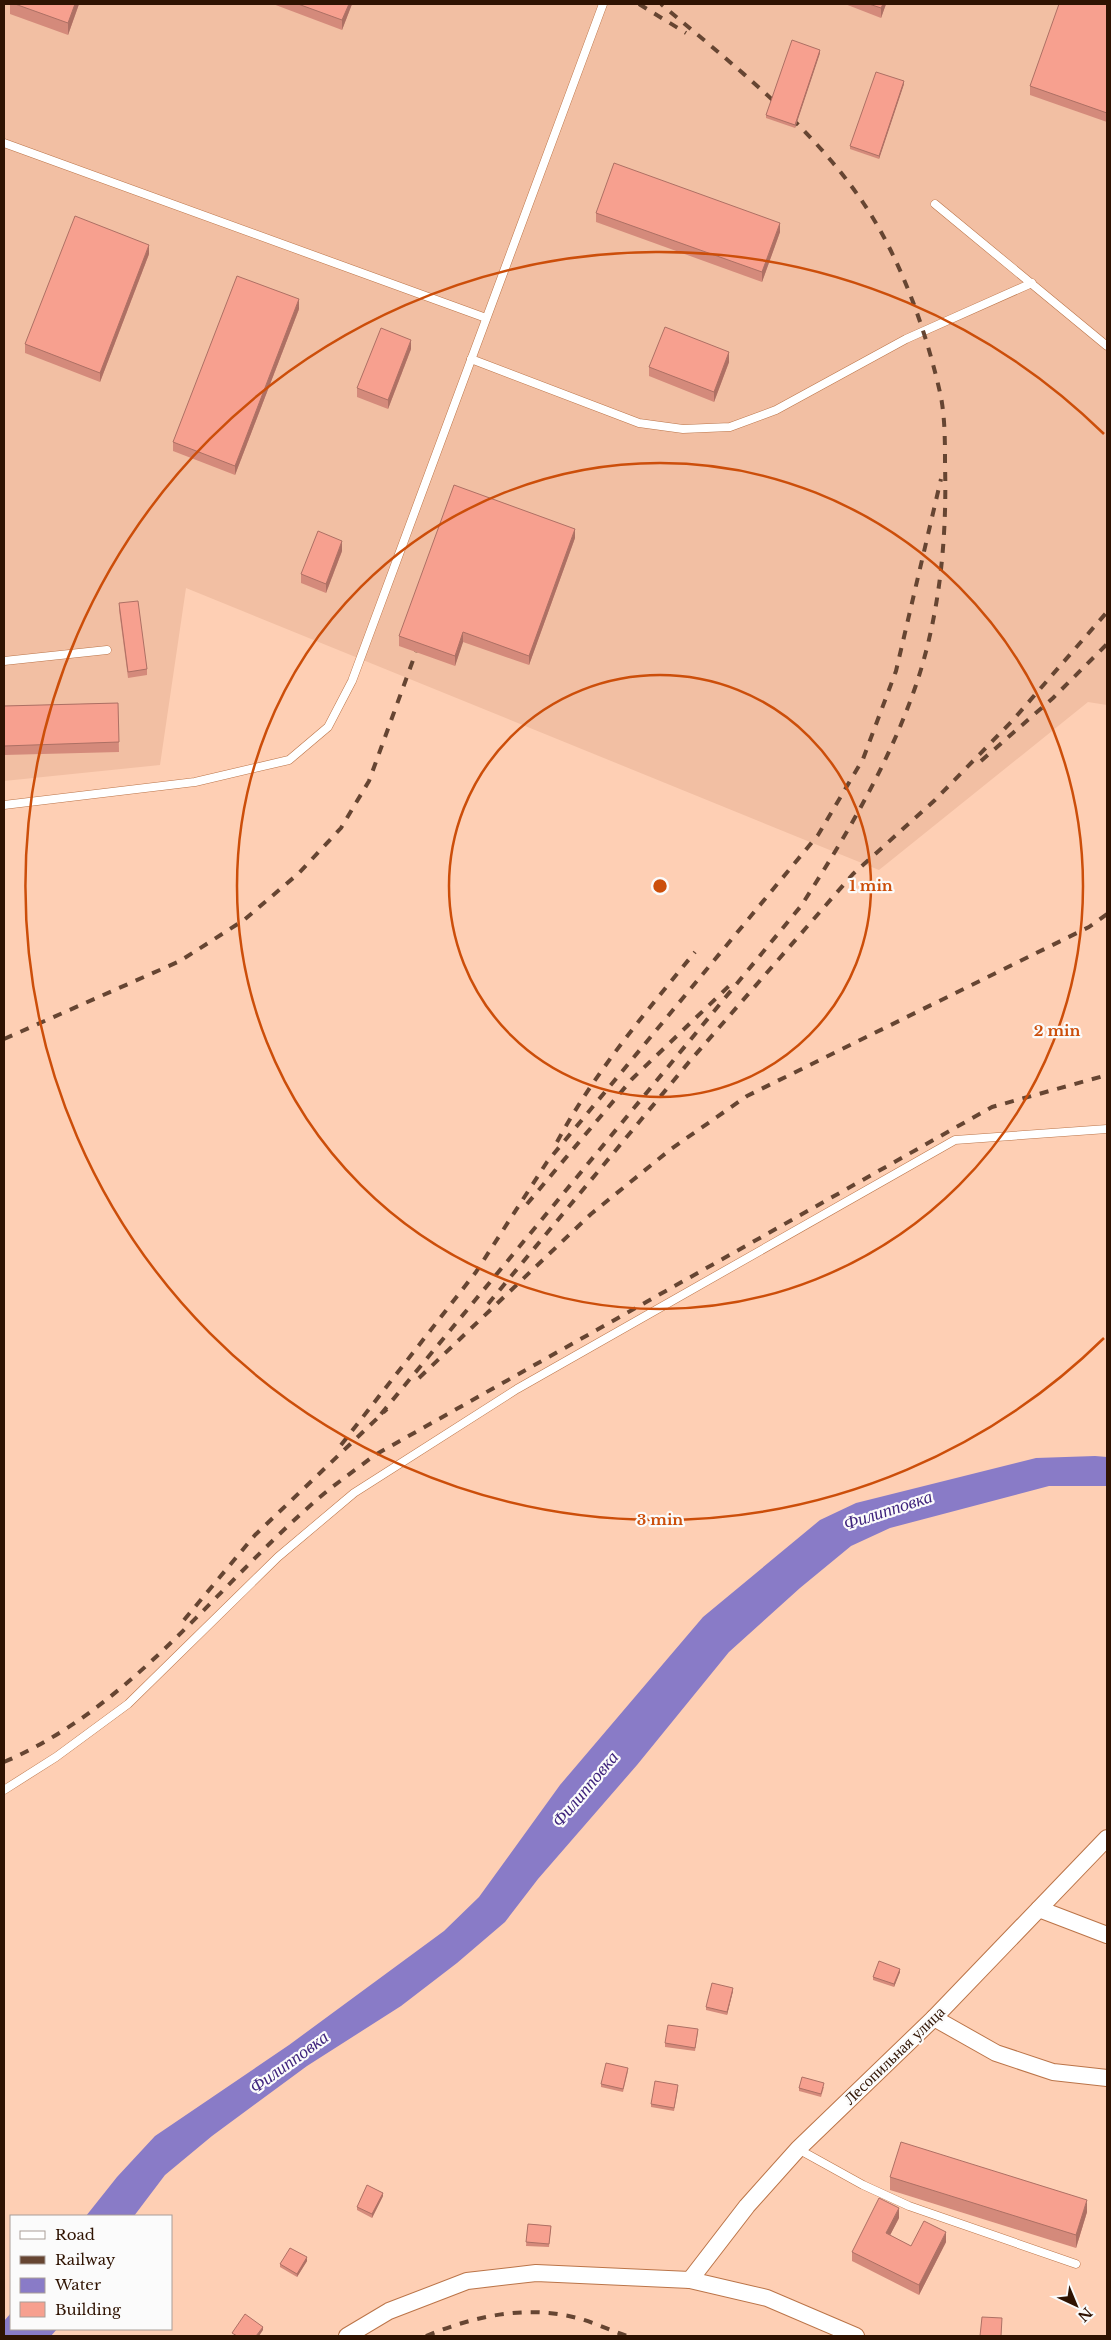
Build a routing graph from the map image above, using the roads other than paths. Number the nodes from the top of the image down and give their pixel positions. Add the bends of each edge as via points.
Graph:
1 (603, 4) edge
2 (4, 143) edge
3 (935, 204) dead end
4 (1032, 283) junction
5 (486, 318) junction
6 (1107, 346) edge
7 (471, 359) junction
8 (107, 650) dead end
9 (4, 661) edge
10 (4, 805) edge
11 (1107, 1129) edge
12 (4, 1790) edge
13 (1107, 1838) edge
14 (1039, 1908) junction
15 (1107, 1935) edge
16 (934, 2018) junction
17 (1107, 2078) edge
18 (798, 2149) junction
19 (1076, 2264) dead end
20 (690, 2280) junction
21 (347, 2336) edge
22 (856, 2336) edge

1 - 5 lane
2 - 5 lane
3 - 4 lane
4 - 6 lane
4 - 7 lane via 906,339 776,410 730,427 683,429 639,423
5 - 7 lane
7 - 10 lane via 352,681 328,727 289,760 195,782
8 - 9 lane
11 - 12 lane via 955,1140 518,1389 354,1493 278,1556 128,1704 56,1757
13 - 14 street, Лесопильная улица
14 - 15 street
14 - 16 street, Лесопильная улица
16 - 17 street via 996,2053 1053,2072
16 - 18 street, Лесопильная улица
18 - 19 lane via 909,2206
18 - 20 street, Лесопильная улица via 747,2206
20 - 21 street via 536,2273 467,2280 389,2311
20 - 22 street via 767,2298

